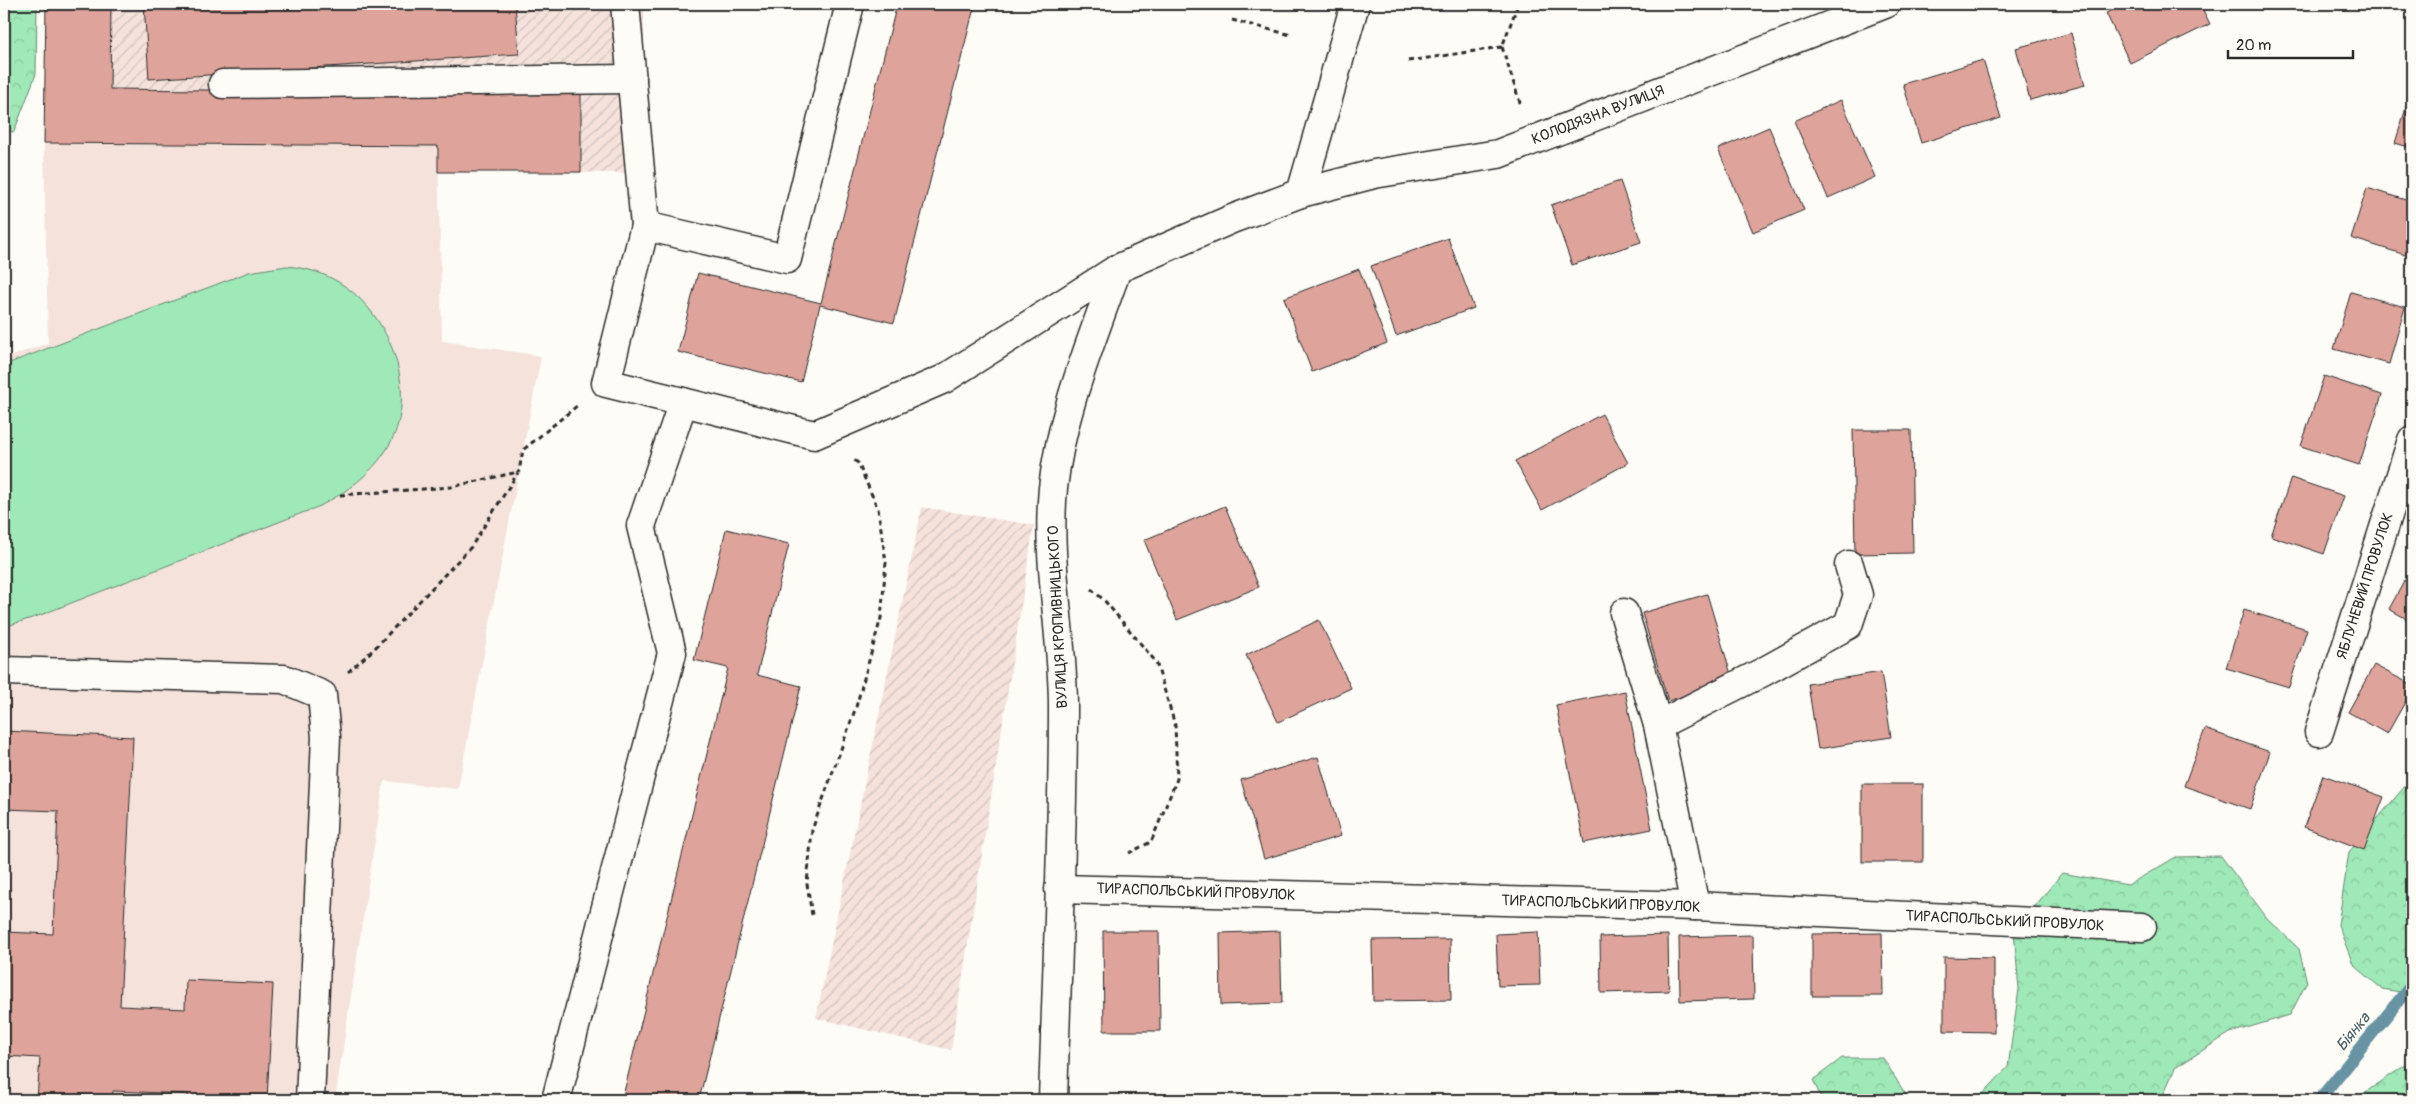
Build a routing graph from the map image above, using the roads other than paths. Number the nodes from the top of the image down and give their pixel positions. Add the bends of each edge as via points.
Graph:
1 (625, 4) edge
2 (850, 4) edge
3 (1355, 4) edge
4 (1884, 4) edge
5 (632, 79) junction
6 (223, 84) dead end
7 (1301, 193) junction
8 (645, 226) junction
9 (1117, 269) junction
10 (683, 402) junction
11 (2412, 440) edge
12 (1849, 565) dead end
13 (1624, 613) dead end
14 (4, 671) edge
15 (1658, 724) junction
16 (2318, 732) dead end
17 (1059, 889) junction
18 (1695, 906) junction
19 (2142, 927) dead end
20 (310, 1100) edge
21 (556, 1100) edge
22 (1053, 1100) edge

1 - 5 street
2 - 8 street via 787,259
3 - 7 street
4 - 7 street, КОЛОДЯЗНА ВУЛИЦЯ via 1498,154 1374,174
5 - 6 street
5 - 8 street
7 - 9 street
8 - 10 street via 606,383
9 - 10 street via 944,379 814,435
9 - 17 street, ВУЛИЦЯ КРОПИВНИЦЬКОГО via 1075,390 1054,487 1051,544 1063,705
10 - 21 street via 641,526 672,653
11 - 16 street, ЯБЛУНЕВИЙ ПРОВУЛОК
12 - 15 street via 1858,594 1848,624 1764,672
13 - 15 street
14 - 20 street via 284,680 322,695 326,737
15 - 18 street
17 - 18 street, ТИРАСПОЛЬСЬКИЙ ПРОВУЛОК
17 - 22 street, ВУЛИЦЯ КРОПИВНИЦЬКОГО
18 - 19 street, ТИРАСПОЛЬСЬКИЙ ПРОВУЛОК

